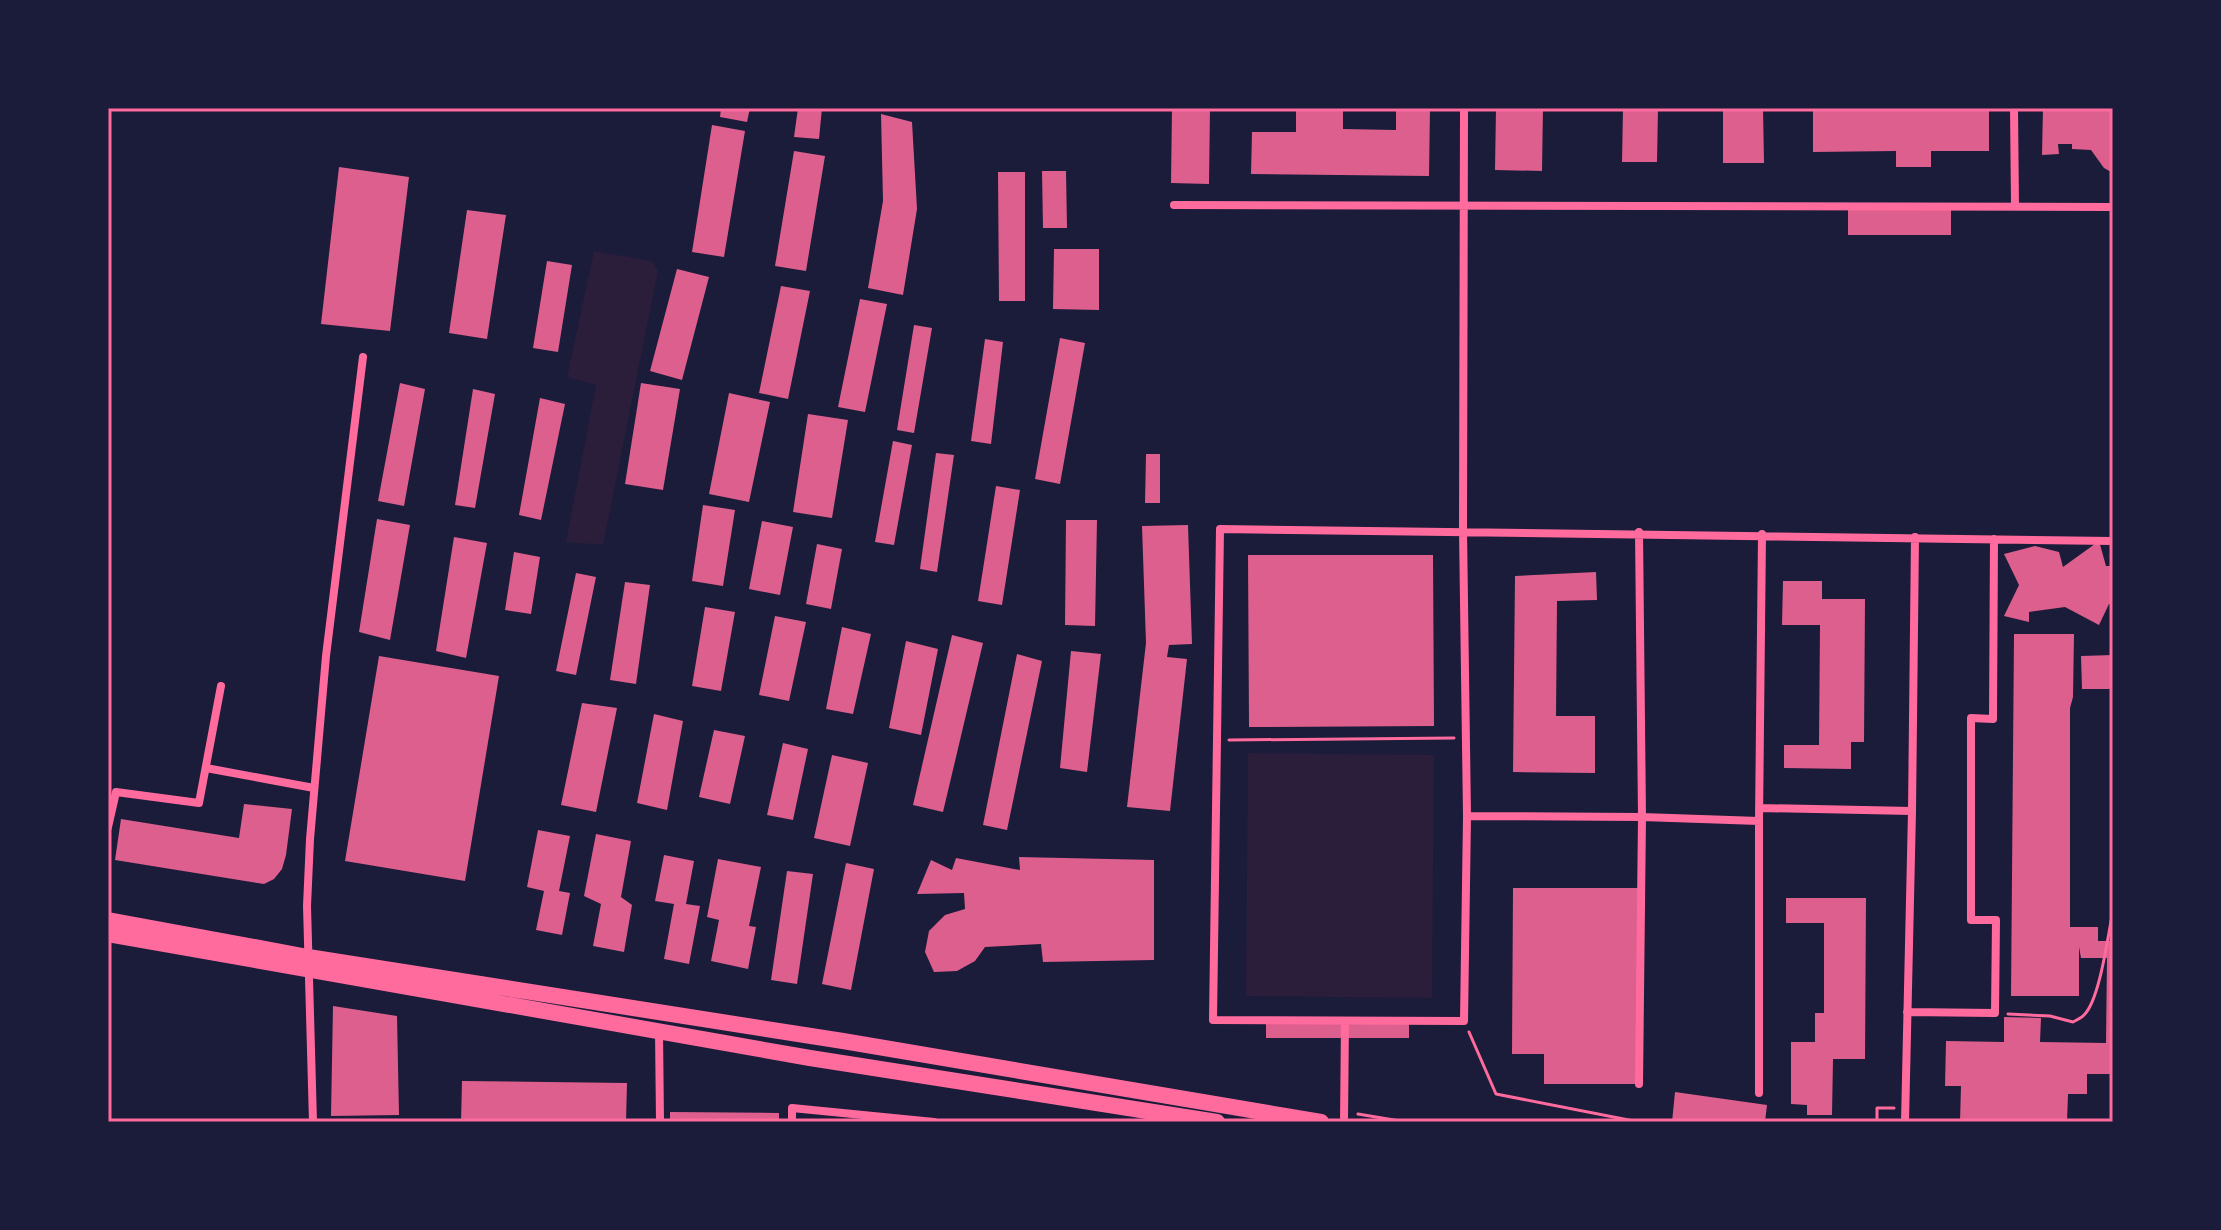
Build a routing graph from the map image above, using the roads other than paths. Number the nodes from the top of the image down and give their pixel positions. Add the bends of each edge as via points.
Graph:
1 (1464, 108) edge
2 (2014, 108) edge
3 (1174, 205) dead end
4 (1463, 206) junction
5 (2015, 206) junction
6 (2113, 207) edge
7 (363, 357) dead end
8 (1463, 530) junction
9 (1639, 532) junction
10 (1762, 534) junction
11 (1915, 537) junction
12 (1994, 539) junction
13 (2113, 541) edge
14 (221, 686) dead end
15 (206, 768) junction
16 (314, 788) junction
17 (1759, 808) junction
18 (1912, 811) junction
19 (1467, 816) junction
20 (1642, 817) junction
21 (1759, 821) junction
22 (108, 827) edge
23 (108, 920) edge
24 (108, 934) edge
25 (309, 963) junction
26 (1907, 1012) junction
27 (1345, 1021) junction
28 (659, 1032) junction
29 (1639, 1084) dead end
30 (1759, 1093) dead end
31 (313, 1122) edge
32 (660, 1122) edge
33 (792, 1122) edge
34 (934, 1122) edge
35 (1217, 1122) edge
36 (1321, 1122) edge
37 (1344, 1122) edge
38 (1905, 1122) edge

1 - 4 street
2 - 5 street
3 - 4 street
4 - 5 street
4 - 8 street
5 - 6 street
7 - 16 street
8 - 9 street
8 - 19 street
8 - 27 street via 1220,529 1213,1020
9 - 10 street
9 - 20 street
10 - 11 street
10 - 17 street
11 - 12 street
11 - 18 street
12 - 13 street
12 - 26 street via 1993,719 1971,718 1971,920 1996,920 1995,1013
14 - 15 street
15 - 16 street
15 - 22 street via 199,803 116,792
16 - 25 street
17 - 18 street
17 - 21 street
18 - 26 street
19 - 20 street
19 - 27 street via 1464,1021
20 - 21 street
20 - 29 street
21 - 30 street
23 - 25 main road
24 - 25 main road
25 - 28 main road
25 - 31 street
25 - 36 main road via 827,1039
26 - 38 street
27 - 37 street
28 - 32 street
28 - 35 main road
33 - 34 street via 792,1108

